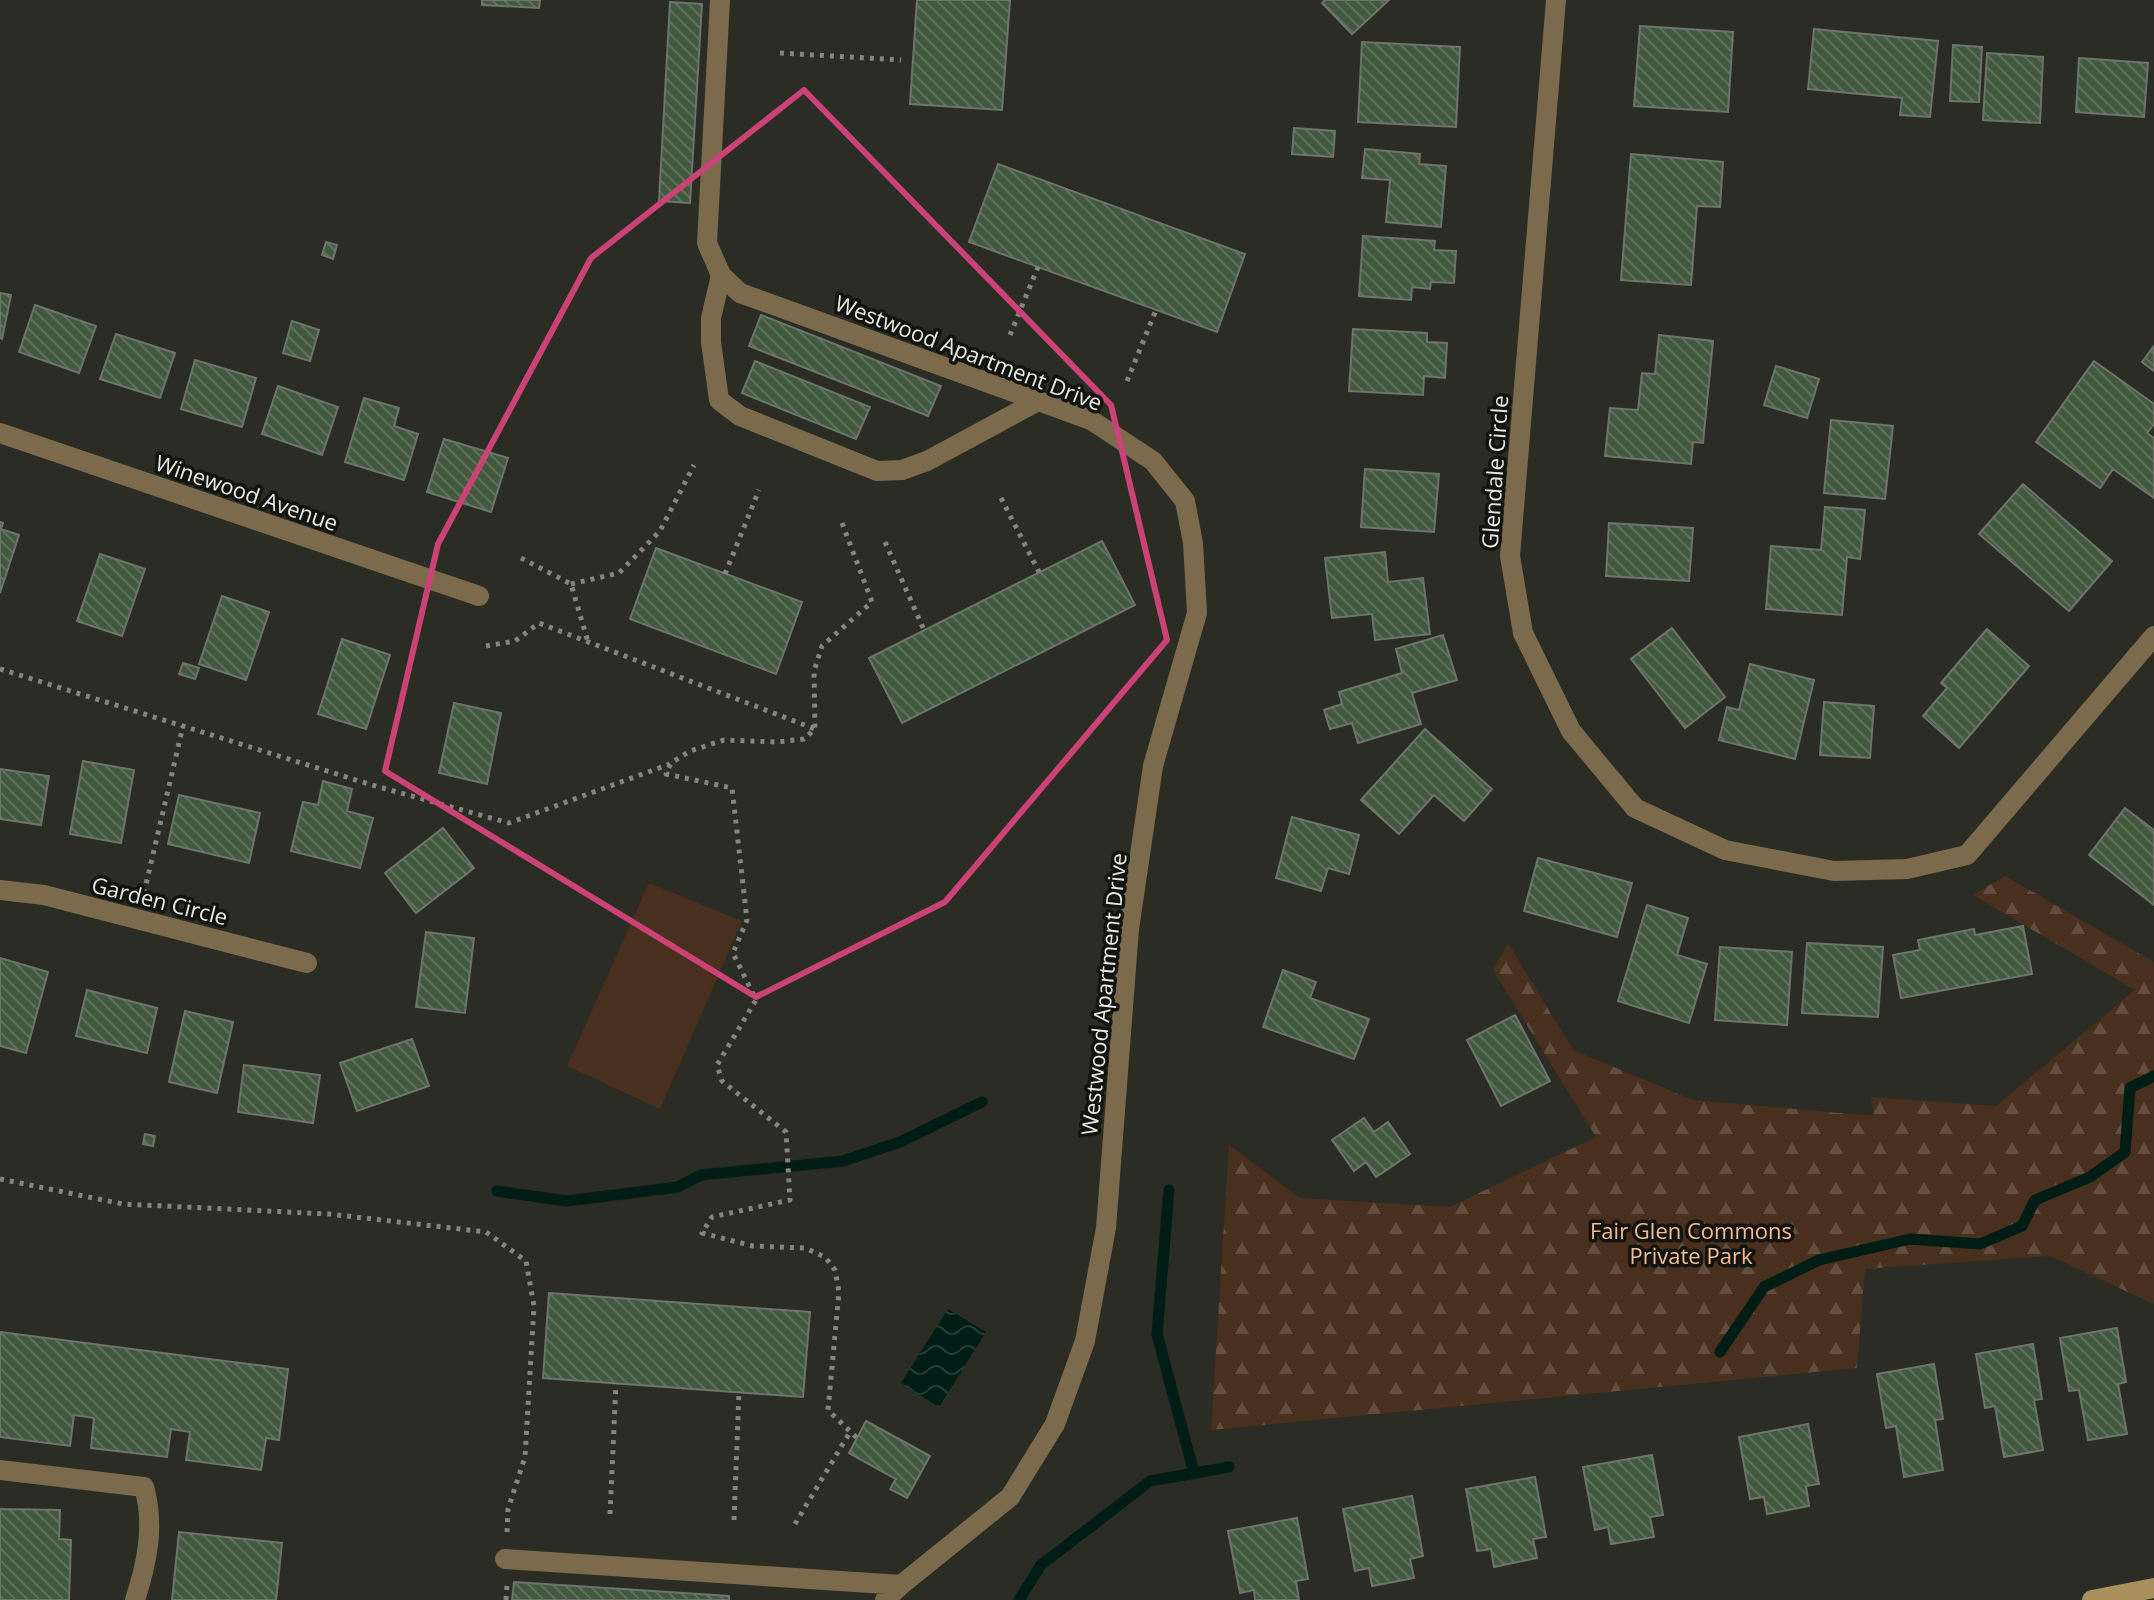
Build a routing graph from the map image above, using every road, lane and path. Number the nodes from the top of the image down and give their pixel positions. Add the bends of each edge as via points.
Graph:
1 (720, 0) edge
2 (1556, 0) edge
3 (780, 53) dead end
4 (901, 60) dead end
5 (1038, 267) dead end
6 (721, 275) junction
7 (1156, 310) dead end
8 (1010, 335) dead end
9 (1127, 381) dead end
10 (1038, 401) junction
11 (0, 433) edge
12 (694, 465) dead end
13 (759, 490) dead end
14 (1001, 498) dead end
15 (842, 523) dead end
16 (885, 542) dead end
17 (521, 558) dead end
18 (1039, 572) dead end
19 (725, 574) dead end
20 (571, 584) junction
21 (479, 596) dead end
22 (924, 630) dead end
23 (2154, 636) edge
24 (588, 642) junction
25 (486, 646) dead end
26 (0, 669) edge
27 (183, 726) junction
28 (815, 729) junction
29 (671, 763) junction
30 (0, 890) edge
31 (138, 919) junction
32 (307, 963) dead end
33 (0, 1179) edge
34 (616, 1383) dead end
35 (739, 1392) dead end
36 (850, 1432) junction
37 (857, 1438) dead end
38 (0, 1470) edge
39 (610, 1514) dead end
40 (734, 1520) dead end
41 (795, 1524) dead end
42 (505, 1559) joint
43 (901, 1585) junction
44 (2154, 1588) edge
45 (135, 1600) edge
46 (885, 1600) edge
47 (2092, 1600) edge

1 - 6 street via 707,243
2 - 23 street, Glendale Circle via 1510,556 1523,633 1571,731 1635,808 1725,850 1834,871 1907,869 1967,855
3 - 4 path
5 - 8 path
6 - 10 street, Westwood Apartment Drive via 740,293
6 - 10 street via 711,318 719,400 740,416 809,444 877,471 902,470
7 - 9 path
10 - 43 street, Westwood Apartment Drive via 1091,420 1153,461 1185,501 1197,613 1153,766 1129,929 1106,1228 1085,1341 1055,1424 1010,1497
11 - 21 street, Winewood Avenue
12 - 20 path via 660,531 619,573
13 - 19 path
14 - 18 path
15 - 28 path via 872,602 822,646 814,671
16 - 22 path
17 - 20 path
20 - 24 path
24 - 25 path via 539,623 515,641
24 - 28 path
26 - 27 path
27 - 29 path via 509,823
27 - 31 path
28 - 29 path via 804,739 724,740
29 - 36 path via 666,774 732,788 747,920 733,953 756,1000 717,1065 722,1081 786,1132 790,1200 712,1217 702,1233 753,1246 805,1248 825,1257 835,1270 839,1292 828,1410
30 - 31 street, Garden Circle via 44,895
31 - 32 street, Garden Circle
33 - 42 path via 123,1204 329,1214 486,1232 526,1261 534,1306 525,1457 508,1509
34 - 39 path
35 - 40 path
36 - 37 path
36 - 41 path
38 - 45 street via 144,1487 148,1560
42 - 43 street
43 - 46 street, Westwood Apartment Drive
44 - 47 main road

